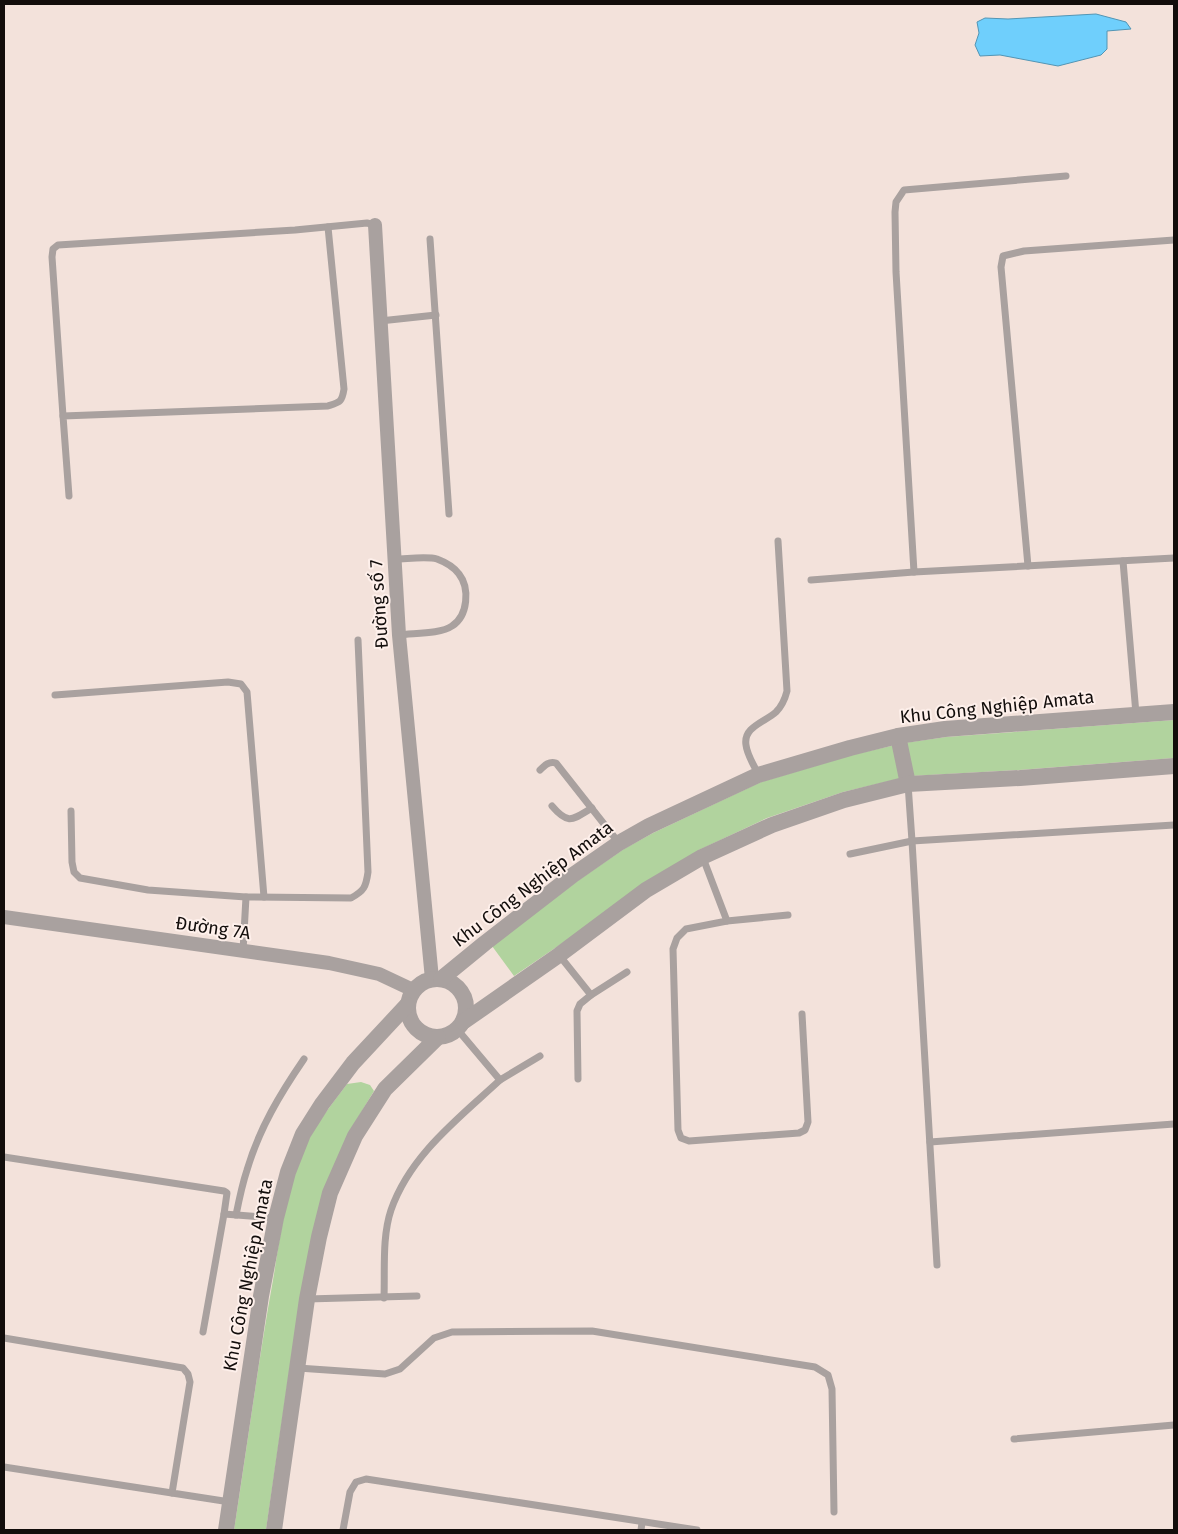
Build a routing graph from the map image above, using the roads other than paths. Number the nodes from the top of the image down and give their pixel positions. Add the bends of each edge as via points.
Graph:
1 (1066, 176) dead end
2 (375, 225) joint
3 (328, 227) junction
4 (430, 239) dead end
5 (1174, 240) edge
6 (436, 315) junction
7 (380, 321) junction
8 (63, 416) junction
9 (69, 496) dead end
10 (449, 514) dead end
11 (778, 541) dead end
12 (1174, 558) edge
13 (395, 559) junction
14 (1123, 561) junction
15 (1028, 566) junction
16 (914, 572) junction
17 (811, 580) dead end
18 (399, 635) junction
19 (358, 640) dead end
20 (54, 696) dead end
21 (1174, 712) edge
22 (1136, 714) junction
23 (898, 736) junction
24 (1174, 766) edge
25 (540, 770) dead end
26 (758, 775) junction
27 (908, 784) junction
28 (552, 806) dead end
29 (592, 808) junction
30 (71, 811) dead end
31 (1174, 825) edge
32 (912, 841) junction
33 (619, 843) junction
34 (850, 854) dead end
35 (702, 857) junction
36 (246, 896) junction
37 (264, 897) junction
38 (788, 915) dead end
39 (4, 916) edge
40 (727, 922) junction
41 (243, 951) junction
42 (559, 955) junction
43 (628, 972) dead end
44 (437, 979) junction
45 (413, 990) junction
46 (591, 995) junction
47 (407, 1005) junction
48 (802, 1014) dead end
49 (460, 1025) junction
50 (438, 1037) junction
51 (540, 1056) dead end
52 (304, 1059) dead end
53 (578, 1079) dead end
54 (500, 1080) junction
55 (1174, 1124) edge
56 (930, 1142) junction
57 (4, 1156) edge
58 (224, 1214) junction
59 (236, 1215) junction
60 (276, 1218) junction
61 (937, 1265) dead end
62 (416, 1296) dead end
63 (384, 1298) junction
64 (307, 1299) junction
65 (203, 1332) dead end
66 (4, 1338) edge
67 (298, 1368) junction
68 (1174, 1425) edge
69 (1014, 1439) dead end
70 (4, 1467) edge
71 (172, 1492) junction
72 (231, 1502) junction
73 (834, 1512) dead end
74 (641, 1526) edge
75 (226, 1530) edge
76 (274, 1530) edge
77 (343, 1530) edge
78 (697, 1530) edge

1 - 16 lane via 904,190 896,202 896,272
2 - 3 lane
2 - 7 street, Đường số 7
3 - 8 lane via 58,245 53,249 52,258
3 - 8 lane via 344,389 339,402 328,406
4 - 6 lane
5 - 15 lane via 1024,251 1003,256
6 - 7 lane
6 - 10 lane
7 - 13 street, Đường số 7
8 - 9 lane
11 - 26 lane via 787,691 776,712 752,728 746,738 746,747
12 - 14 lane
13 - 18 street, Đường số 7
13 - 18 lane via 435,558 449,564 460,575 466,602 461,618 452,627
14 - 15 lane
14 - 22 lane
15 - 16 lane
16 - 17 lane
18 - 44 street, Đường số 7
19 - 37 lane via 366,885 351,898
20 - 37 lane via 228,682 241,684 248,692
21 - 22 street, Khu Công Nghiệp Amata
22 - 23 street, Khu Công Nghiệp Amata via 945,728
23 - 26 street, Khu Công Nghiệp Amata
23 - 27 street
24 - 27 street
25 - 29 lane via 548,763 556,763
26 - 33 street, Khu Công Nghiệp Amata
27 - 32 lane
27 - 35 street via 844,800 772,825
28 - 29 lane via 567,819
29 - 33 lane
30 - 36 lane via 72,862 74,872 80,878 148,890
31 - 32 lane
32 - 34 lane
32 - 56 lane
33 - 44 street, Khu Công Nghiệp Amata
35 - 40 lane
35 - 42 street via 646,890
36 - 37 lane
36 - 41 lane
38 - 40 lane
39 - 41 street, Đường 7A
40 - 48 lane via 686,930 677,938 673,950 678,1130 681,1138 689,1141 805,1130 808,1122
41 - 45 street, Đường 7A via 329,963 379,974
42 - 46 lane
42 - 49 street
43 - 46 lane
44 - 45 street via 426,980
44 - 49 street via 451,982 463,996 466,1010
45 - 47 street
46 - 53 lane via 577,1011
47 - 50 street via 414,1026 428,1036
47 - 60 street, Khu Công Nghiệp Amata via 353,1063 303,1134 288,1172
49 - 50 street via 448,1035
49 - 54 lane
50 - 64 street via 384,1089 356,1136 330,1193
51 - 54 lane
52 - 59 lane via 268,1117 247,1169
54 - 63 lane via 431,1146 402,1186 391,1210 386,1233
55 - 56 lane
56 - 61 lane
57 - 58 lane via 224,1191 227,1197
58 - 59 lane
58 - 65 lane
59 - 60 lane
60 - 72 street, Khu Công Nghiệp Amata via 261,1296
62 - 63 lane
63 - 64 lane
64 - 67 street
66 - 71 lane via 183,1368 190,1382
67 - 73 lane via 385,1374 400,1369 434,1338 452,1332 592,1331 815,1367 828,1375 832,1389
67 - 76 street
68 - 69 lane
70 - 71 lane
71 - 72 lane
72 - 75 street, Khu Công Nghiệp Amata
74 - 77 lane via 366,1479 356,1482 350,1492
74 - 78 lane

